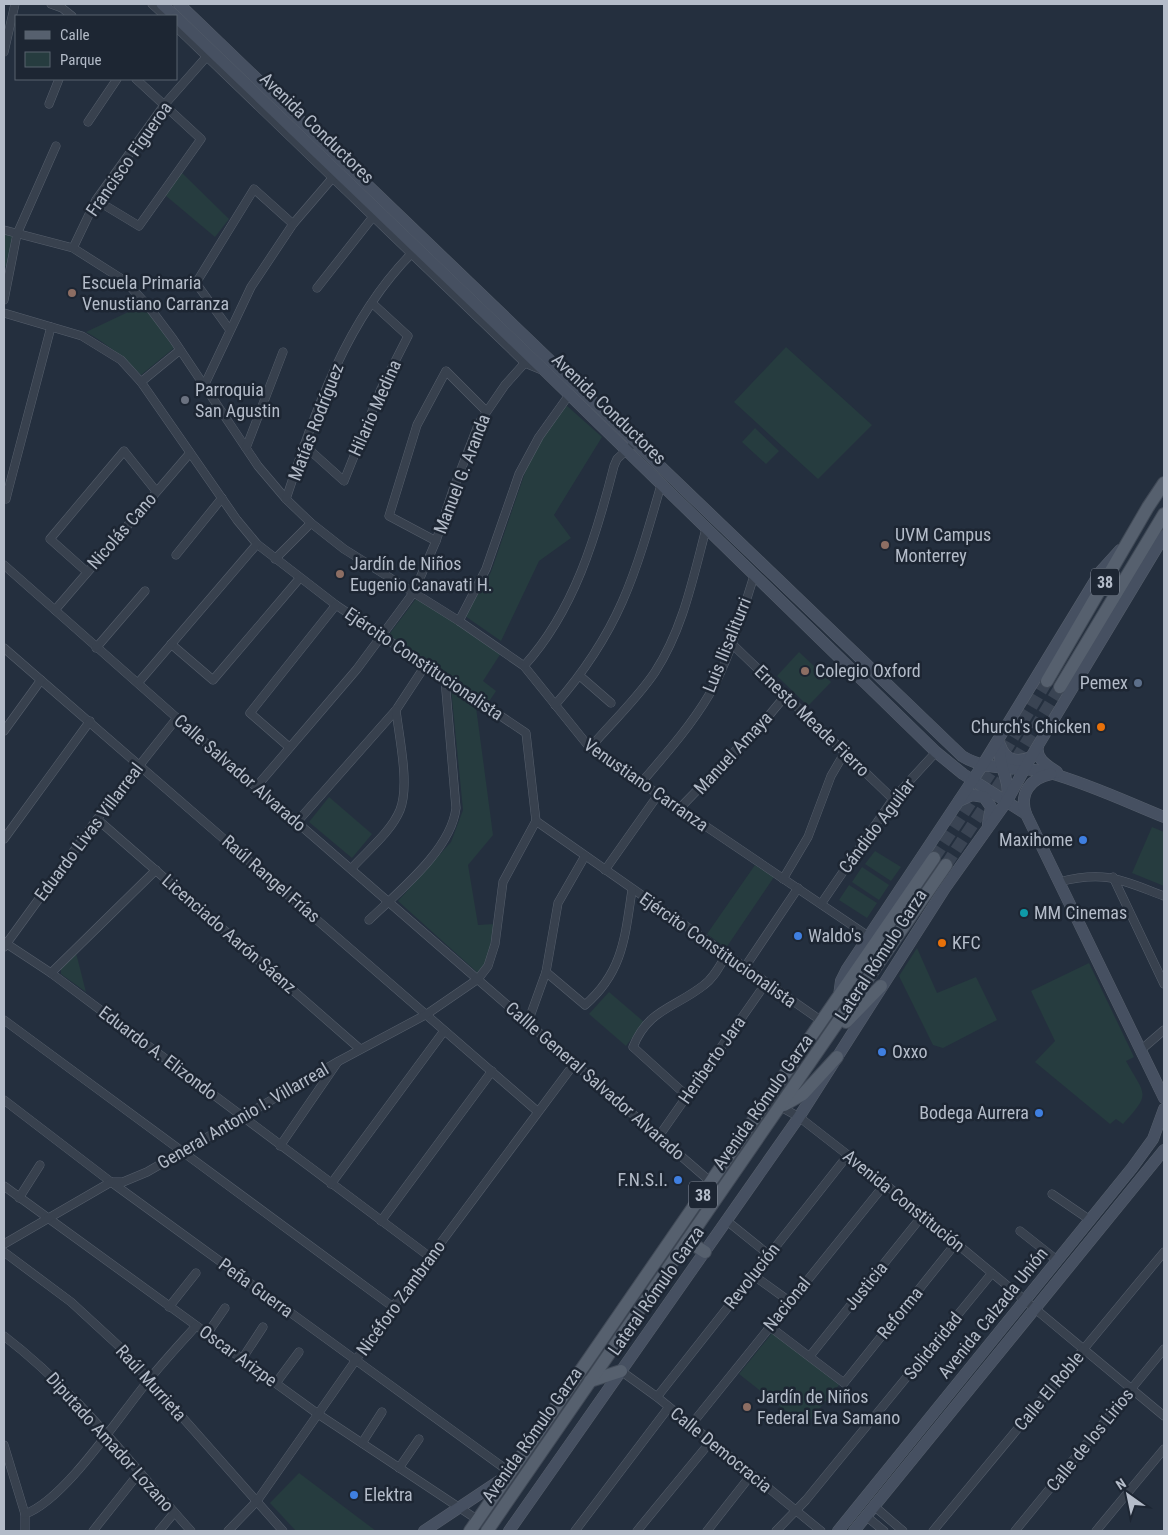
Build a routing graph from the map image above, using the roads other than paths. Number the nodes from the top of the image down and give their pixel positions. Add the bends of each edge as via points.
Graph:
1 (15, 4) edge
2 (51, 4) edge
3 (152, 4) edge
4 (162, 4) edge
5 (179, 4) edge
6 (71, 15) edge
7 (164, 15) edge
8 (174, 15) edge
9 (178, 19) edge
10 (178, 29) edge
11 (4, 52) edge
12 (210, 54) junction
13 (59, 80) edge
14 (116, 80) edge
15 (137, 80) edge
16 (49, 104) dead end
17 (165, 104) junction
18 (88, 122) dead end
19 (56, 146) dead end
20 (336, 175) junction
21 (96, 200) junction
22 (375, 214) junction
23 (292, 224) junction
24 (4, 230) edge
25 (17, 234) junction
26 (73, 248) junction
27 (413, 251) junction
28 (317, 288) dead end
29 (4, 300) edge
30 (372, 303) junction
31 (4, 313) edge
32 (51, 327) junction
33 (229, 329) junction
34 (180, 350) junction
35 (283, 352) dead end
36 (527, 360) junction
37 (141, 382) junction
38 (204, 386) junction
39 (569, 395) junction
40 (486, 411) junction
41 (635, 443) junction
42 (304, 445) junction
43 (246, 448) junction
44 (625, 450) junction
45 (190, 452) junction
46 (1164, 483) edge
47 (661, 485) junction
48 (156, 492) junction
49 (5, 498) edge
50 (222, 498) junction
51 (286, 499) junction
52 (1164, 514) edge
53 (310, 523) junction
54 (706, 529) junction
55 (1164, 536) edge
56 (436, 541) junction
57 (257, 544) junction
58 (1126, 544) junction
59 (176, 555) dead end
60 (275, 560) junction
61 (4, 565) edge
62 (87, 572) junction
63 (754, 576) junction
64 (299, 579) junction
65 (145, 591) dead end
66 (414, 592) junction
67 (336, 605) junction
68 (55, 610) junction
69 (459, 621) junction
70 (382, 638) junction
71 (171, 644) junction
72 (732, 644) junction
73 (4, 648) edge
74 (96, 648) junction
75 (425, 666) junction
76 (524, 666) junction
77 (580, 676) junction
78 (445, 679) junction
79 (41, 680) junction
80 (1047, 681) tunnel mouth
81 (138, 683) junction
82 (1060, 687) tunnel mouth
83 (786, 695) junction
84 (611, 703) dead end
85 (554, 705) junction
86 (396, 710) junction
87 (177, 718) junction
88 (90, 721) junction
89 (4, 731) edge
90 (999, 742) junction
91 (1038, 746) junction
92 (289, 747) junction
93 (590, 748) junction
94 (845, 752) junction
95 (936, 752) junction
96 (1031, 756) junction
97 (139, 764) junction
98 (982, 766) junction
99 (1002, 768) junction
100 (1025, 769) junction
101 (1052, 774) junction
102 (972, 780) junction
103 (1070, 780) junction
104 (641, 783) junction
105 (256, 786) junction
106 (990, 792) junction
107 (658, 795) junction
108 (893, 799) junction
109 (1007, 801) junction
110 (957, 803) junction
111 (679, 809) junction
112 (1022, 811) junction
113 (993, 813) junction
114 (1164, 817) edge
115 (97, 819) junction
116 (536, 821) junction
117 (297, 822) junction
118 (4, 839) edge
119 (584, 856) junction
120 (934, 858) tunnel mouth
121 (946, 865) tunnel mouth
122 (351, 869) junction
123 (156, 870) junction
124 (605, 870) junction
125 (1113, 877) junction
126 (783, 879) junction
127 (1060, 882) junction
128 (798, 888) junction
129 (632, 890) junction
130 (1164, 896) edge
131 (389, 901) junction
132 (821, 904) junction
133 (369, 920) dead end
134 (868, 936) junction
135 (4, 944) edge
136 (727, 954) junction
137 (1164, 963) edge
138 (745, 967) junction
139 (1157, 969) junction
140 (546, 972) junction
141 (51, 973) junction
142 (478, 979) junction
143 (766, 983) junction
144 (1164, 984) edge
145 (881, 986) junction
146 (839, 996) junction
147 (427, 1014) junction
148 (4, 1020) edge
149 (528, 1022) junction
150 (823, 1022) junction
151 (1164, 1030) edge
152 (444, 1031) junction
153 (828, 1039) junction
154 (360, 1049) junction
155 (1142, 1049) junction
156 (837, 1057) junction
157 (339, 1060) junction
158 (574, 1064) junction
159 (492, 1071) junction
160 (687, 1096) junction
161 (1164, 1098) edge
162 (4, 1100) edge
163 (781, 1106) junction
164 (1164, 1109) edge
165 (537, 1111) junction
166 (243, 1117) junction
167 (799, 1117) junction
168 (1162, 1125) edge
169 (659, 1136) junction
170 (280, 1146) junction
171 (1164, 1150) edge
172 (181, 1152) junction
173 (848, 1155) junction
174 (40, 1166) dead end
175 (110, 1182) junction
176 (712, 1183) junction
177 (331, 1184) junction
178 (885, 1184) junction
179 (4, 1186) edge
180 (1052, 1194) dead end
181 (19, 1198) junction
182 (922, 1216) junction
183 (47, 1219) junction
184 (1090, 1220) junction
185 (381, 1221) junction
186 (727, 1222) junction
187 (1020, 1231) dead end
188 (688, 1241) junction
189 (956, 1243) junction
190 (4, 1244) edge
191 (4, 1252) edge
192 (705, 1252) junction
193 (1164, 1252) edge
194 (768, 1254) junction
195 (430, 1257) junction
196 (1058, 1261) junction
197 (196, 1273) dead end
198 (992, 1273) junction
199 (753, 1275) junction
200 (1025, 1300) junction
201 (789, 1301) junction
202 (169, 1307) junction
203 (392, 1307) junction
204 (225, 1308) dead end
205 (1034, 1308) junction
206 (196, 1326) junction
207 (769, 1326) junction
208 (263, 1327) dead end
209 (207, 1334) junction
210 (4, 1336) edge
211 (1164, 1348) edge
212 (1083, 1350) junction
213 (300, 1352) dead end
214 (810, 1356) junction
215 (242, 1359) junction
216 (355, 1360) junction
217 (620, 1371) junction
218 (149, 1380) junction
219 (590, 1381) junction
220 (276, 1383) junction
221 (1131, 1389) junction
222 (657, 1397) junction
223 (669, 1407) junction
224 (382, 1412) dead end
225 (318, 1414) junction
226 (1164, 1416) edge
227 (938, 1418) junction
228 (691, 1425) junction
229 (107, 1433) junction
230 (419, 1439) dead end
231 (710, 1441) junction
232 (362, 1443) junction
233 (4, 1445) edge
234 (1164, 1449) edge
235 (400, 1468) junction
236 (511, 1473) junction
237 (139, 1474) junction
238 (751, 1475) junction
239 (257, 1501) junction
240 (874, 1506) junction
241 (458, 1508) junction
242 (796, 1512) junction
243 (174, 1513) junction
244 (25, 1514) junction
245 (866, 1516) junction
246 (478, 1520) junction
247 (491, 1530) edge
248 (25, 1531) edge
249 (93, 1531) edge
250 (159, 1531) edge
251 (191, 1531) edge
252 (228, 1531) edge
253 (283, 1531) edge
254 (424, 1531) edge
255 (470, 1531) edge
256 (509, 1531) edge
257 (575, 1531) edge
258 (637, 1531) edge
259 (707, 1531) edge
260 (776, 1531) edge
261 (821, 1531) edge
262 (838, 1531) edge
263 (854, 1531) edge
264 (884, 1531) edge
265 (903, 1531) edge
266 (933, 1531) edge
267 (1015, 1531) edge
268 (1096, 1531) edge

1 - 11 street
2 - 6 street
3 - 7 street
4 - 8 main road, Avenida Conductores
5 - 41 main road, Avenida Conductores
9 - 12 main road, Avenida Conductores
10 - 12 street
12 - 17 street, Francisco Figueroa
12 - 20 main road, Avenida Conductores
13 - 16 street
14 - 18 street
15 - 17 street
17 - 21 street, Francisco Figueroa
17 - 21 street via 201,139 139,226
19 - 25 street
20 - 22 main road, Avenida Conductores
20 - 23 street
21 - 26 street, Francisco Figueroa
22 - 27 main road, Avenida Conductores
22 - 28 street
23 - 33 street via 251,287
23 - 33 street via 254,189 196,283
24 - 25 street, Venustiano Carranza
25 - 26 street, Venustiano Carranza
25 - 29 street
26 - 34 street, Venustiano Carranza via 125,281 149,307
27 - 30 street, Matías Rodríguez
27 - 36 main road, Avenida Conductores
30 - 42 street, Matías Rodríguez via 326,388
30 - 42 street, Hilario Medina via 408,336 381,389 344,482
31 - 32 street, Ejército Constitucionalista
32 - 37 street, Ejército Constitucionalista via 82,336 106,349
32 - 49 street
33 - 38 street
34 - 37 street
34 - 38 street, Venustiano Carranza
35 - 43 street
36 - 39 main road, Avenida Conductores via 544,370
36 - 40 street, Manuel G. Aranda
37 - 45 street, Ejército Constitucionalista
38 - 43 street, Venustiano Carranza
39 - 44 main road, Avenida Conductores
39 - 69 street via 519,474 486,569
40 - 56 street, Manuel G. Aranda via 456,482
40 - 56 street via 446,371 417,425 389,516
41 - 44 street
41 - 98 main road, Avenida Conductores via 957,752
42 - 51 street, Matías Rodríguez
43 - 51 street, Venustiano Carranza
44 - 47 main road, Avenida Conductores
44 - 76 street via 614,466 578,580 551,631
45 - 48 street, Nicolás Cano
45 - 50 street, Ejército Constitucionalista
46 - 58 main road, 38
47 - 54 main road, Avenida Conductores
47 - 77 street via 639,564 623,604 606,638
48 - 62 street, Nicolás Cano
48 - 62 street via 124,450 50,538
50 - 57 street, Ejército Constitucionalista
50 - 59 street
51 - 53 street, Venustiano Carranza
52 - 82 main road, 38
53 - 60 street
53 - 66 street, Venustiano Carranza via 344,549
54 - 63 main road, Avenida Conductores
54 - 93 street via 678,626 667,651 654,674
55 - 91 main road
56 - 66 street, Manuel G. Aranda
57 - 60 street, Ejército Constitucionalista
57 - 71 street
58 - 80 main road, 38
58 - 90 main road, Lateral Rómulo Garza via 1101,571
60 - 64 street, Ejército Constitucionalista
61 - 68 street, Calle Salvador Alvarado
62 - 68 street, Nicolás Cano
63 - 72 street, Luis Ilisaliturri
63 - 95 main road, Avenida Conductores
64 - 67 street, Ejército Constitucionalista
64 - 71 street via 213,680
65 - 74 street
66 - 69 street, Venustiano Carranza
66 - 70 street, Manuel G. Aranda
67 - 70 street, Ejército Constitucionalista
67 - 92 street via 250,713
68 - 74 street, Calle Salvador Alvarado
69 - 76 street, Venustiano Carranza
70 - 75 street, Ejército Constitucionalista
70 - 92 street, Manuel G. Aranda
71 - 81 street
72 - 83 street, Ernesto Meade Fierro
72 - 104 street, Luis Ilisaliturri via 709,694
73 - 79 street, Raúl Rangel Frías
74 - 81 street, Calle Salvador Alvarado
75 - 78 street, Ejército Constitucionalista
75 - 86 street
76 - 85 street, Venustiano Carranza
77 - 84 street
77 - 85 street
78 - 116 street, Ejército Constitucionalista via 526,733
78 - 131 street via 456,808 453,822 436,851
79 - 88 street, Raúl Rangel Frías
79 - 89 street
81 - 87 street, Calle Salvador Alvarado
83 - 94 street, Ernesto Meade Fierro
83 - 111 street, Manuel Amaya
85 - 93 street, Venustiano Carranza
86 - 117 street
86 - 122 street via 403,802 394,821
87 - 97 street, Eduardo Livas Villarreal
87 - 105 street, Calle Salvador Alvarado
88 - 97 street, Raúl Rangel Frías
88 - 118 street
90 - 96 main road via 1006,756 1012,760
90 - 98 main road, Lateral Rómulo Garza
90 - 99 main road
91 - 96 main road
91 - 103 main road via 1037,754 1042,761
92 - 105 street, Manuel G. Aranda
93 - 104 street, Venustiano Carranza
94 - 108 street, Ernesto Meade Fierro
94 - 126 street via 808,837
95 - 102 main road, Avenida Conductores
95 - 108 street, Cándido Aguilar
96 - 100 main road
97 - 115 street, Eduardo Livas Villarreal
97 - 147 street, Raúl Rangel Frías
98 - 99 main road, Avenida Conductores
98 - 102 main road, Lateral Rómulo Garza
98 - 106 main road
99 - 100 main road, Avenida Conductores
99 - 109 main road via 1009,790
100 - 101 main road, Avenida Conductores
100 - 109 main road
101 - 103 main road, Avenida Conductores
101 - 112 main road via 1037,778 1027,788
102 - 106 main road, Avenida Conductores
102 - 110 main road, Lateral Rómulo Garza
103 - 114 main road
104 - 107 street, Venustiano Carranza
105 - 117 street, Calle Salvador Alvarado
106 - 109 main road, Avenida Conductores
106 - 113 main road
107 - 111 street, Venustiano Carranza
107 - 124 street
108 - 132 street, Cándido Aguilar
109 - 112 main road, Avenida Conductores
109 - 113 main road
110 - 113 main road via 968,795 978,795 988,802
110 - 134 main road, Lateral Rómulo Garza
111 - 126 street, Venustiano Carranza
112 - 113 main road via 1004,809
112 - 127 main road
113 - 145 main road, Lateral Rómulo Garza
115 - 123 street, Licenciado Aarón Sáenz
115 - 135 street, Eduardo Livas Villarreal
116 - 119 street, Ejército Constitucionalista
116 - 142 street via 503,882 495,944 488,966
117 - 122 street, Calle Salvador Alvarado
119 - 124 street, Ejército Constitucionalista
119 - 140 street via 556,909
120 - 146 main road, Avenida Rómulo Garza / 38
121 - 153 main road, Avenida Rómulo Garza / 38
122 - 131 street, Calle Salvador Alvarado
123 - 141 street
123 - 154 street, Licenciado Aarón Sáenz
124 - 129 street, Ejército Constitucionalista
125 - 127 street via 1088,876
125 - 130 street
125 - 139 street
126 - 128 street, Venustiano Carranza
127 - 155 main road
128 - 132 street, Venustiano Carranza
128 - 138 street
129 - 136 street, Ejército Constitucionalista
129 - 140 street via 623,947 613,973 594,997 585,1005
131 - 133 street
131 - 142 street, Calle Salvador Alvarado
132 - 134 street, Venustiano Carranza
134 - 146 main road, Lateral Rómulo Garza via 841,980
135 - 141 street, Eduardo A. Elizondo
136 - 138 street, Ejército Constitucionalista
136 - 160 street via 708,982 653,1016 633,1047
137 - 139 street
138 - 143 street, Ejército Constitucionalista
139 - 144 street
140 - 149 street
141 - 166 street, Eduardo A. Elizondo
142 - 147 street, General Antonio I. Villarreal
142 - 149 street, Callle General Salvador Alvarado
143 - 150 street, Ejército Constitucionalista
143 - 160 street, Heriberto Jara
145 - 153 main road
145 - 156 main road, Lateral Rómulo Garza
146 - 150 main road, Avenida Rómulo Garza / 38
147 - 152 street, Raúl Rangel Frías
147 - 154 street, General Antonio I. Villarreal
148 - 172 street
149 - 158 street, Callle General Salvador Alvarado
150 - 176 main road, Avenida Rómulo Garza / 38
151 - 155 street
152 - 159 street, Raúl Rangel Frías
152 - 177 street
153 - 163 main road, Avenida Rómulo Garza / 38
154 - 157 street, General Antonio I. Villarreal
155 - 161 main road
156 - 163 main road via 803,1094
156 - 167 main road, Lateral Rómulo Garza
157 - 166 street, General Antonio I. Villarreal
157 - 170 street
158 - 165 street, Nicéforo Zambrano
158 - 169 street, Callle General Salvador Alvarado
159 - 165 street, Raúl Rangel Frías
159 - 185 street
160 - 169 street, Heriberto Jara
162 - 175 street, Peña Guerra
163 - 167 street, Avenida Constitución
163 - 188 main road, Avenida Rómulo Garza / 38
164 - 168 main road, Avenida Calzada Unión
165 - 195 street, Nicéforo Zambrano
166 - 170 street, Eduardo A. Elizondo
166 - 172 street, General Antonio I. Villarreal
167 - 173 street, Avenida Constitución
167 - 186 main road, Lateral Rómulo Garza
168 - 184 main road, Avenida Calzada Unión
169 - 176 street, Callle General Salvador Alvarado
170 - 177 street, Eduardo A. Elizondo
171 - 205 main road, Avenida Calzada Unión
172 - 175 street, General Antonio I. Villarreal via 128,1181
172 - 203 street
173 - 178 street, Avenida Constitución
173 - 194 street, Revolución
174 - 181 street
175 - 183 street, General Antonio I. Villarreal
175 - 216 street, Peña Guerra
176 - 236 main road, Avenida Rómulo Garza / 38
177 - 185 street, Eduardo A. Elizondo
178 - 182 street, Avenida Constitución
178 - 201 street, Nacional
179 - 181 street, Oscar Arizpe
180 - 184 street
181 - 183 street, Oscar Arizpe
182 - 189 street, Avenida Constitución
182 - 214 street, Justicia
183 - 190 street, General Antonio I. Villarreal
183 - 202 street, Oscar Arizpe
184 - 196 main road, Avenida Calzada Unión
185 - 195 street, Eduardo A. Elizondo
186 - 192 main road, Lateral Rómulo Garza
186 - 194 street
187 - 196 street
188 - 192 main road
188 - 219 main road, Avenida Rómulo Garza / 38
189 - 198 street, Avenida Constitución
189 - 214 street, Reforma via 844,1383
191 - 218 street, Raúl Murrieta via 71,1302 121,1348
192 - 217 main road, Lateral Rómulo Garza
193 - 212 street, Calle El Roble
194 - 199 street, Revolución
195 - 203 street, Nicéforo Zambrano
196 - 200 main road, Avenida Calzada Unión
197 - 202 street
198 - 200 street, Avenida Constitución
198 - 242 street, Solidaridad
199 - 201 street
199 - 222 street, Revolución
200 - 205 street, Avenida Constitución
200 - 227 main road, Avenida Calzada Unión
201 - 207 street, Nacional
202 - 206 street, Oscar Arizpe
203 - 216 street, Nicéforo Zambrano
204 - 209 street
205 - 212 street, Avenida Constitución
205 - 227 main road, Avenida Calzada Unión
206 - 209 street, Oscar Arizpe
206 - 218 street
207 - 214 street
207 - 228 street, Nacional
208 - 215 street
209 - 215 street, Oscar Arizpe
210 - 229 street, Diputado Amador Lozano via 49,1372
211 - 221 street, Calle de los Lirios
212 - 221 street, Avenida Constitución
212 - 266 street, Calle El Roble
213 - 220 street
215 - 220 street, Oscar Arizpe
216 - 225 street, Nicéforo Zambrano
216 - 236 street, Peña Guerra
217 - 219 main road
217 - 222 street, Calle Democracia
217 - 256 main road, Lateral Rómulo Garza
218 - 229 street
218 - 239 street, Raúl Murrieta
219 - 247 main road, Avenida Rómulo Garza / 38
220 - 225 street, Oscar Arizpe
221 - 226 street, Avenida Constitución
221 - 267 street, Calle de los Lirios
222 - 223 street, Calle Democracia
223 - 228 street, Calle Democracia
223 - 257 street
224 - 232 street
225 - 232 street, Oscar Arizpe
225 - 239 street, Nicéforo Zambrano
227 - 240 main road, Avenida Calzada Unión
227 - 262 main road, Avenida Calzada Unión
228 - 231 street, Calle Democracia
229 - 237 street, Diputado Amador Lozano
229 - 244 street via 57,1494 38,1510
230 - 235 street
231 - 238 street, Calle Democracia
231 - 258 street
232 - 235 street, Oscar Arizpe
233 - 244 street
234 - 268 street
235 - 241 street, Oscar Arizpe
236 - 241 main road, Avenida Rómulo Garza
236 - 246 main road, Avenida Rómulo Garza / 38
237 - 243 street, Diputado Amador Lozano
237 - 249 street
238 - 242 street, Calle Democracia
238 - 259 street
239 - 252 street, Nicéforo Zambrano
239 - 253 street, Raúl Murrieta
240 - 245 main road, Avenida Calzada Unión
240 - 265 street
241 - 246 street, Oscar Arizpe
241 - 254 main road, Avenida Rómulo Garza
242 - 260 street, Solidaridad
242 - 261 street, Calle Democracia
243 - 250 street
243 - 251 street, Diputado Amador Lozano
244 - 248 street
245 - 263 main road, Avenida Calzada Unión
245 - 264 street
246 - 255 main road, Avenida Rómulo Garza / 38

